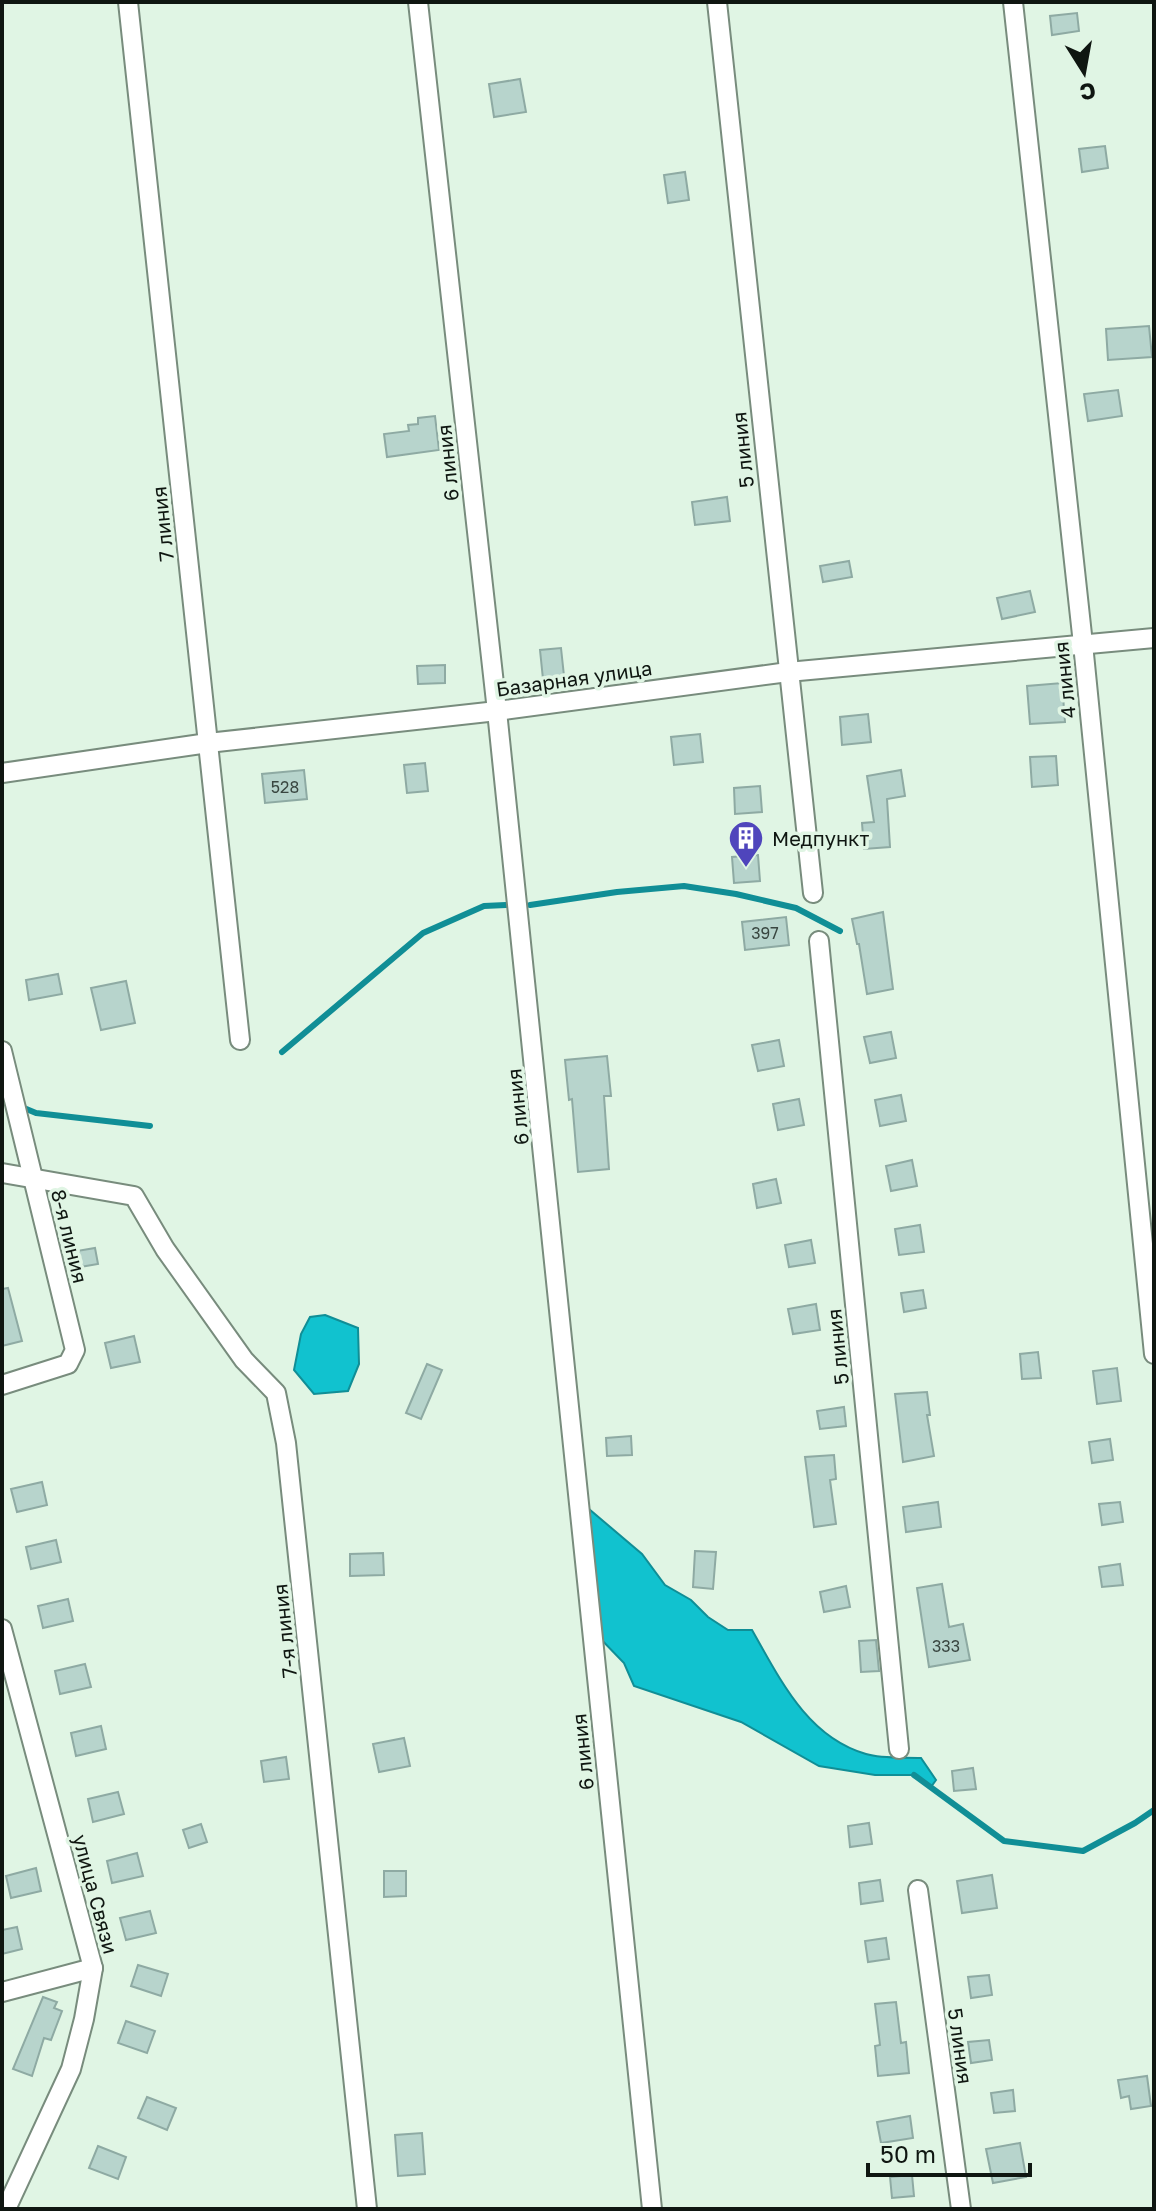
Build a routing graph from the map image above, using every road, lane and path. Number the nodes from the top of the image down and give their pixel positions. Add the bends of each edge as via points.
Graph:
1 (128, 2) edge
2 (418, 2) edge
3 (717, 2) edge
4 (1013, 2) edge
5 (1154, 638) edge
6 (1083, 644) junction
7 (788, 672) junction
8 (497, 711) junction
9 (208, 743) junction
10 (2, 773) edge
11 (813, 893) dead end
12 (819, 941) dead end
13 (240, 1040) dead end
14 (2, 1051) edge
15 (2, 1173) edge
16 (33, 1177) junction
17 (1154, 1354) edge
18 (2, 1385) edge
19 (2, 1629) edge
20 (10, 1689) edge
21 (899, 1749) dead end
22 (918, 1890) dead end
23 (93, 1968) junction
24 (2, 1992) edge
25 (6, 2209) edge
26 (367, 2209) edge
27 (652, 2209) edge
28 (961, 2209) edge

1 - 9 street, 7 линия
2 - 8 street, 6 линия
3 - 7 street, 5 линия
4 - 6 street, 4 линия
5 - 6 street, Базарная улица
6 - 7 street, Базарная улица
6 - 17 street, 4 линия
7 - 8 street, Базарная улица
7 - 11 street, 5 линия
8 - 9 street, Базарная улица
8 - 27 street, 6 линия
9 - 10 street, Базарная улица
9 - 13 street, 7 линия
12 - 21 street, 5 линия
14 - 16 street, 8-я линия
15 - 16 street, 7-я линия
16 - 18 street, 8-я линия via 75,1350 68,1364
16 - 26 street, 7-я линия via 134,1196 235,1347 276,1393 286,1443
19 - 20 street, улица Связи
20 - 23 street, улица Связи
22 - 28 street, 5 линия
23 - 24 street
23 - 25 street, улица Связи via 71,2069

